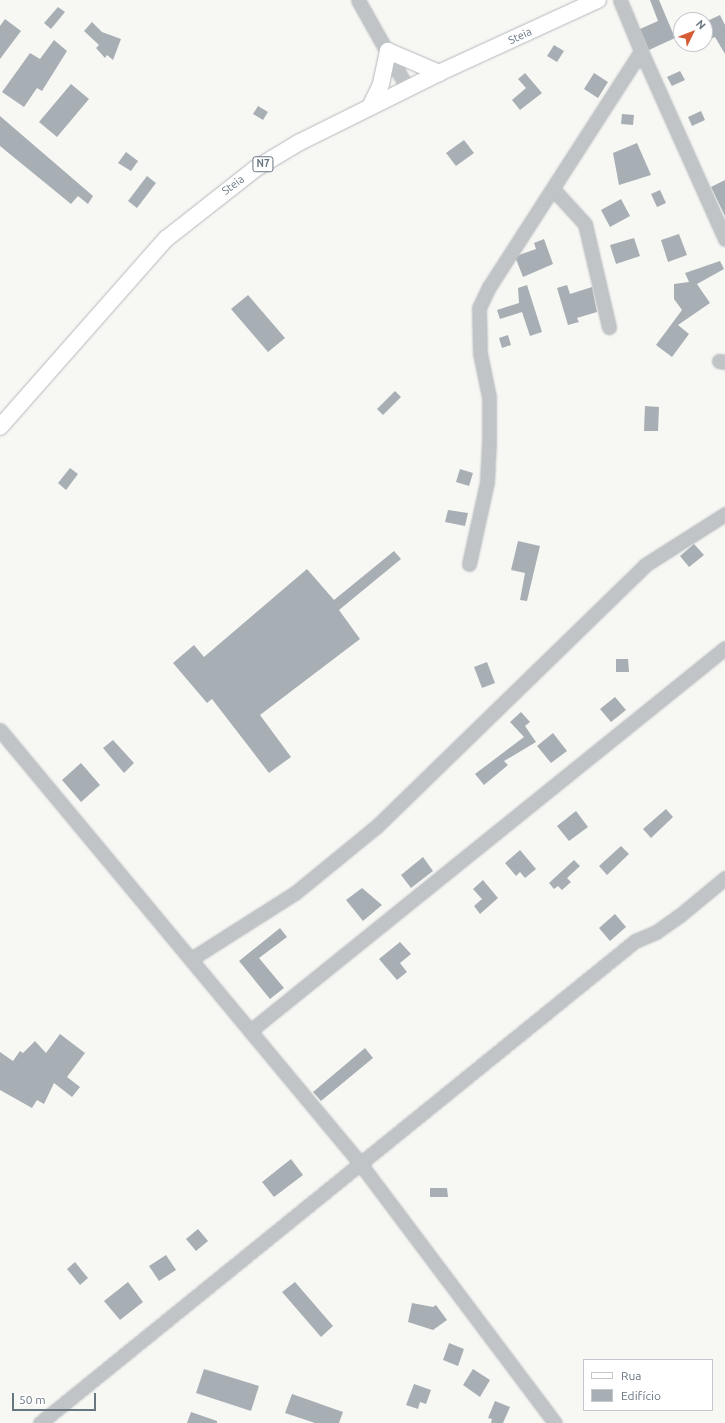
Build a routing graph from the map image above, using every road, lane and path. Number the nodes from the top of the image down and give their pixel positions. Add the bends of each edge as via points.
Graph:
1 (358, 0) edge
2 (598, 0) edge
3 (620, 0) edge
4 (388, 51) junction
5 (641, 51) junction
6 (439, 73) junction
7 (408, 89) junction
8 (370, 108) junction
9 (553, 189) junction
10 (725, 239) edge
11 (609, 327) dead end
12 (0, 427) edge
13 (725, 514) edge
14 (469, 564) dead end
15 (725, 648) edge
16 (0, 730) edge
17 (725, 878) edge
18 (191, 959) junction
19 (250, 1030) junction
20 (359, 1162) junction
21 (40, 1423) edge
22 (555, 1423) edge

1 - 4 street
2 - 6 main road, Steia / N7
3 - 5 street
4 - 6 main road
4 - 7 street
4 - 8 main road via 381,84
5 - 9 street
5 - 10 street
6 - 7 main road, Steia / N7
7 - 8 main road, Steia / N7
8 - 12 main road, Steia / N7 via 255,169 166,239
9 - 11 street via 585,224
9 - 14 street via 489,288 479,308 480,353 489,397 489,442 487,482
13 - 18 street via 645,565 377,826 295,893
15 - 19 street
16 - 18 street
17 - 20 street via 679,916 656,932 635,941
18 - 19 street
19 - 20 street
20 - 21 street
20 - 22 street

